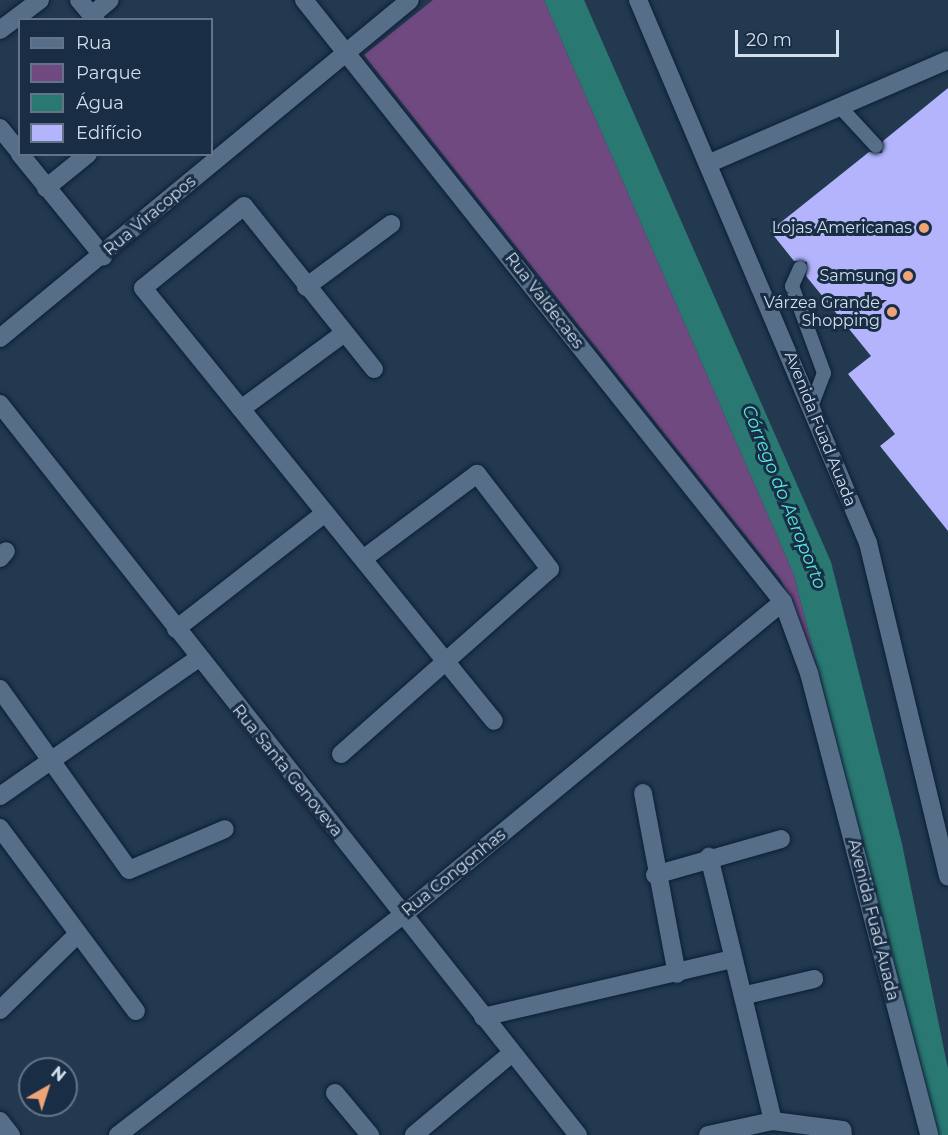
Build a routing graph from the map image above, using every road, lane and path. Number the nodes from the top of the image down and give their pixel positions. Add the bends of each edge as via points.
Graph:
1 (40, 0) edge
2 (79, 0) edge
3 (110, 0) edge
4 (304, 0) edge
5 (410, 0) edge
6 (638, 0) edge
7 (94, 17) edge
8 (0, 30) edge
9 (347, 52) junction
10 (948, 60) edge
11 (840, 107) junction
12 (0, 128) edge
13 (876, 146) dead end
14 (18, 151) edge
15 (22, 156) edge
16 (86, 156) edge
17 (710, 163) junction
18 (46, 188) junction
19 (391, 224) dead end
20 (103, 256) junction
21 (800, 268) dead end
22 (306, 287) junction
23 (343, 334) junction
24 (0, 338) edge
25 (374, 369) dead end
26 (0, 404) edge
27 (811, 406) junction
28 (241, 410) junction
29 (325, 513) junction
30 (363, 559) junction
31 (783, 603) junction
32 (176, 629) junction
33 (197, 659) junction
34 (446, 662) junction
35 (0, 689) edge
36 (494, 721) dead end
37 (341, 754) dead end
38 (52, 756) junction
39 (643, 793) dead end
40 (0, 796) edge
41 (0, 828) edge
42 (225, 830) dead end
43 (781, 839) dead end
44 (709, 857) junction
45 (655, 875) junction
46 (948, 877) edge
47 (403, 915) junction
48 (78, 934) junction
49 (732, 959) junction
50 (677, 974) junction
51 (814, 979) dead end
52 (746, 995) junction
53 (0, 1010) edge
54 (136, 1011) dead end
55 (483, 1017) junction
56 (512, 1053) junction
57 (335, 1093) dead end
58 (0, 1121) edge
59 (774, 1121) junction
60 (11, 1135) edge
61 (118, 1135) edge
62 (370, 1135) edge
63 (414, 1135) edge
64 (578, 1135) edge
65 (708, 1135) edge
66 (843, 1135) edge
67 (929, 1135) edge

1 - 8 street
2 - 7 street
3 - 7 street
4 - 9 street, Rua Valdecaes
5 - 9 street, Rua Viracopos
6 - 17 street, Avenida Fuad Auada
9 - 20 street, Rua Viracopos
9 - 31 street, Rua Valdecaes
10 - 11 street
11 - 13 lane
11 - 17 street
12 - 14 street
15 - 18 street
16 - 18 street
17 - 27 street, Avenida Fuad Auada
18 - 20 street
19 - 22 street
20 - 24 street, Rua Viracopos
21 - 27 lane via 792,286 823,367 821,389
22 - 23 street
22 - 28 street via 244,206 143,288
23 - 25 street
23 - 28 street
26 - 32 street, Rua Santa Genoveva
27 - 46 street, Avenida Fuad Auada via 868,543
28 - 29 street
29 - 30 street
29 - 32 street
30 - 34 street
30 - 34 street via 477,474 550,569
31 - 47 street, Rua Congonhas
31 - 67 street, Avenida Fuad Auada via 809,673
32 - 33 street, Rua Santa Genoveva
33 - 38 street
33 - 47 street, Rua Santa Genoveva
34 - 36 street
34 - 37 street
35 - 38 street
38 - 40 street
38 - 42 street via 129,870
39 - 45 street
41 - 48 street
43 - 44 street
44 - 45 street
44 - 49 street
45 - 50 street
47 - 55 street, Rua Santa Genoveva
47 - 61 street, Rua Congonhas
48 - 53 street
48 - 54 street
49 - 50 street
49 - 52 street
50 - 55 street
51 - 52 street
52 - 59 street
55 - 56 street, Rua Santa Genoveva
56 - 63 street
56 - 64 street, Rua Santa Genoveva
57 - 62 street
58 - 60 street
59 - 65 street
59 - 66 street via 842,1130

